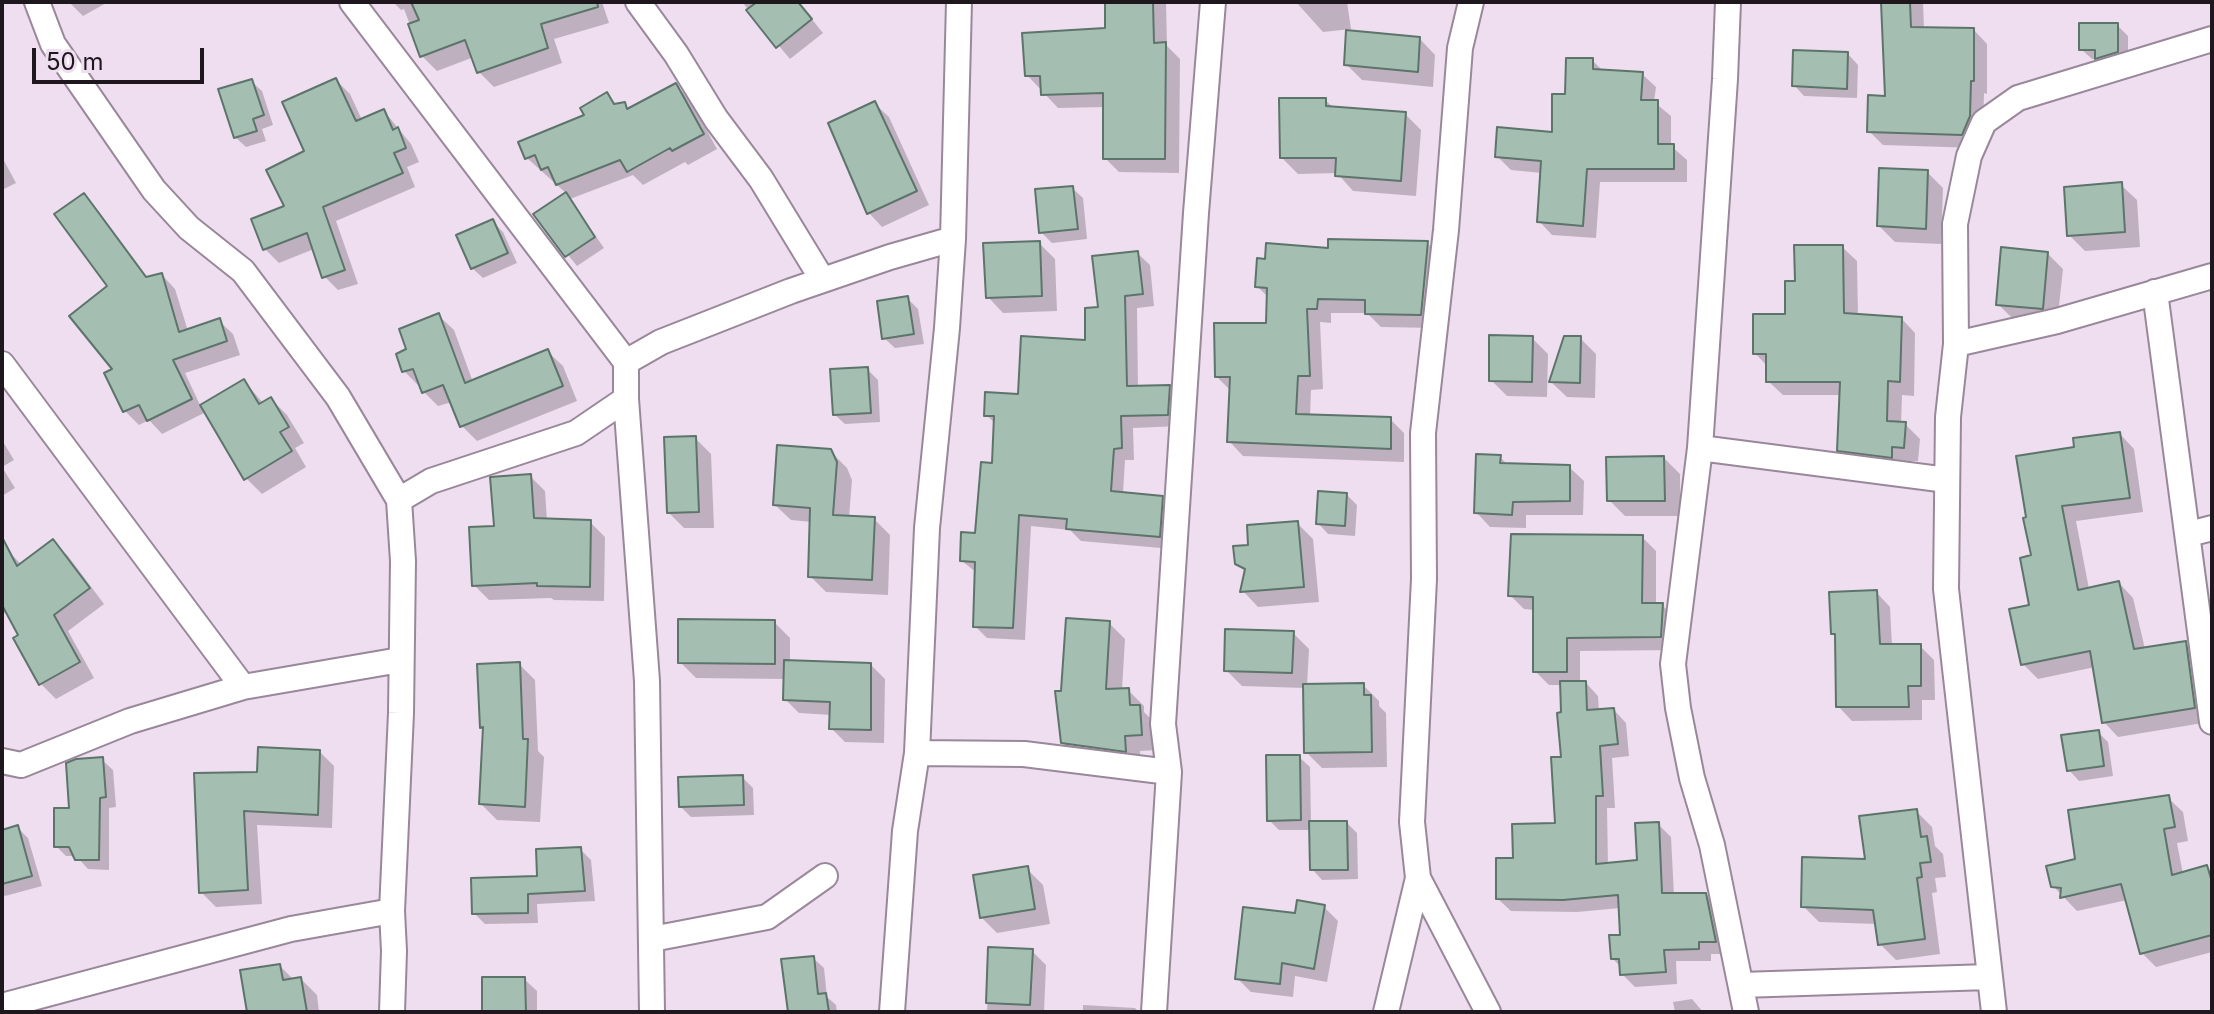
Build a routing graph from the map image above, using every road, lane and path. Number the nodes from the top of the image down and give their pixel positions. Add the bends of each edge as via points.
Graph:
1 (37, 2) edge
2 (352, 2) edge
3 (638, 2) edge
4 (959, 2) edge
5 (1213, 2) edge
6 (1471, 2) edge
7 (1728, 2) edge
8 (2212, 39) edge
9 (953, 239) junction
10 (2212, 276) edge
11 (822, 279) junction
12 (2155, 292) junction
13 (1956, 344) junction
14 (626, 362) junction
15 (2, 364) edge
16 (626, 399) junction
17 (1700, 448) junction
18 (1947, 480) junction
19 (399, 500) junction
20 (2200, 531) edge
21 (400, 660) junction
22 (243, 687) junction
23 (2212, 722) edge
24 (917, 753) junction
25 (2, 761) edge
26 (1169, 772) junction
27 (825, 876) dead end
28 (1418, 878) junction
29 (392, 911) junction
30 (652, 939) junction
31 (1989, 977) junction
32 (1741, 985) junction
33 (2, 1006) edge
34 (392, 1012) edge
35 (652, 1012) edge
36 (892, 1012) edge
37 (1154, 1012) edge
38 (1386, 1012) edge
39 (1488, 1012) edge
40 (1746, 1012) edge
41 (1994, 1012) edge

1 - 19 street via 53,44 154,190 189,228 243,271 338,397
2 - 14 street
3 - 11 street via 761,179
4 - 9 street
5 - 26 street via 1163,724
6 - 28 street via 1460,48 1423,433 1424,579 1412,822
7 - 17 street
8 - 13 street via 2018,98 1984,122 1969,156 1955,224
9 - 11 street
9 - 24 street via 927,528
10 - 12 street
11 - 14 street via 661,342
12 - 13 street
12 - 20 street
13 - 18 street
14 - 16 street
15 - 22 street
16 - 19 street via 576,433 431,481
16 - 30 street via 647,681
17 - 18 street
17 - 32 street via 1673,664 1689,764
18 - 31 street via 1946,589
19 - 21 street
20 - 23 street
21 - 22 street
21 - 29 street
22 - 25 street via 130,721 21,765
24 - 26 street via 1024,754
24 - 36 street via 905,831
26 - 37 street
27 - 30 street via 767,917
28 - 38 street
28 - 39 street
29 - 33 street via 291,929
29 - 34 street
30 - 35 street
31 - 32 street
31 - 41 street
32 - 40 street

